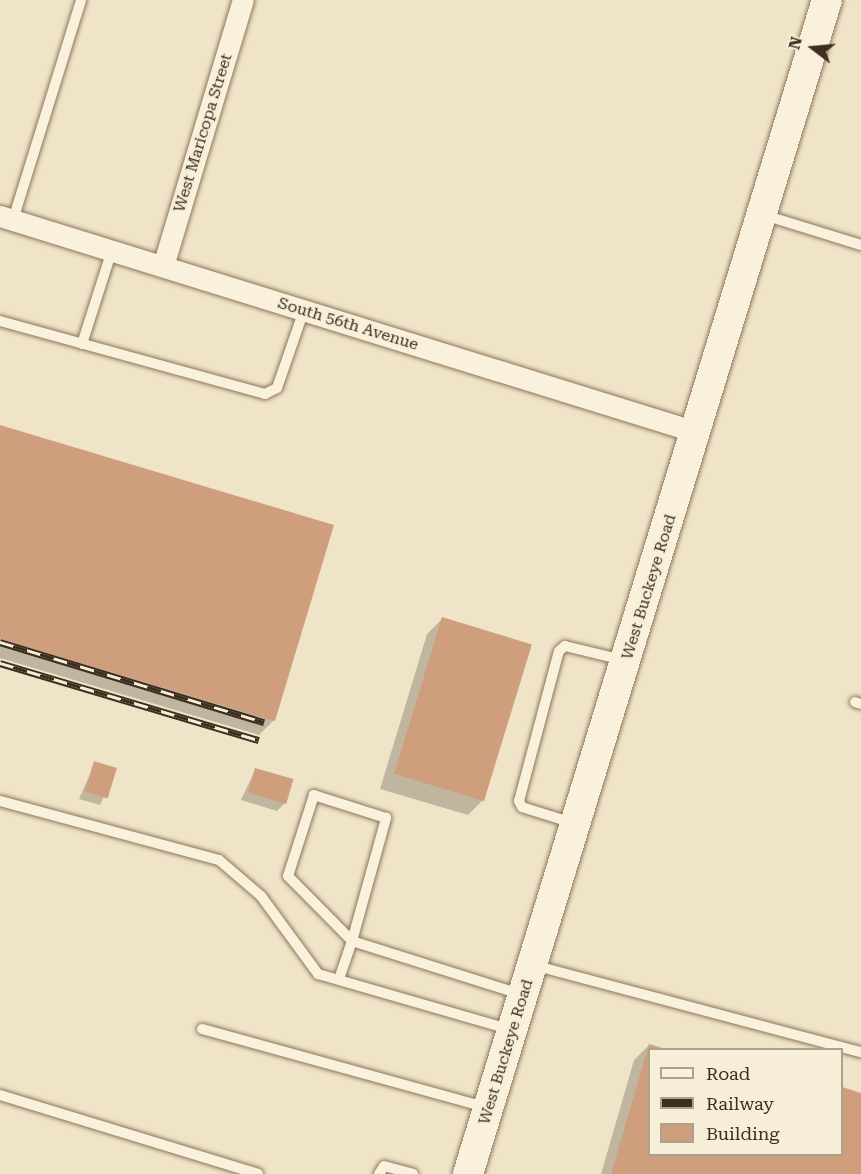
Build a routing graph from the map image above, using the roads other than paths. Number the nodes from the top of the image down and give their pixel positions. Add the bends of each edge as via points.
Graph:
1 (81, 0) edge
2 (827, 0) edge
3 (238, 1) edge
4 (762, 214) junction
5 (6, 218) edge
6 (861, 245) edge
7 (112, 250) junction
8 (163, 266) junction
9 (304, 310) junction
10 (0, 321) edge
11 (82, 344) junction
12 (696, 432) junction
13 (626, 661) junction
14 (0, 801) edge
15 (576, 824) junction
16 (352, 941) junction
17 (533, 964) junction
18 (339, 979) junction
19 (523, 995) junction
20 (202, 1029) dead end
21 (513, 1030) junction
22 (861, 1052) edge
23 (0, 1095) edge
24 (488, 1108) junction
25 (258, 1174) edge
26 (379, 1174) edge
27 (413, 1174) edge
28 (468, 1174) edge

1 - 5 lane
2 - 4 main road, West Buckeye Road
3 - 8 street, West Maricopa Street
4 - 6 lane
4 - 12 main road, West Buckeye Road
5 - 7 street, South 56th Avenue
7 - 8 street, South 56th Avenue
7 - 11 lane
8 - 9 street, South 56th Avenue
9 - 11 lane via 277,388 265,394
9 - 12 street, South 56th Avenue
10 - 11 lane
12 - 13 main road, West Buckeye Road
13 - 15 main road, West Buckeye Road
13 - 15 lane via 565,646 559,651 519,801 522,807
14 - 18 lane via 219,860 261,896 318,974
15 - 17 main road, West Buckeye Road
16 - 16 lane via 386,818 314,795 288,876
16 - 18 lane
16 - 19 lane
17 - 19 main road, West Buckeye Road
17 - 22 lane
18 - 21 lane
19 - 21 main road, West Buckeye Road
20 - 24 lane
21 - 24 main road, West Buckeye Road
23 - 25 lane
24 - 28 main road, West Buckeye Road
26 - 27 lane via 384,1166

